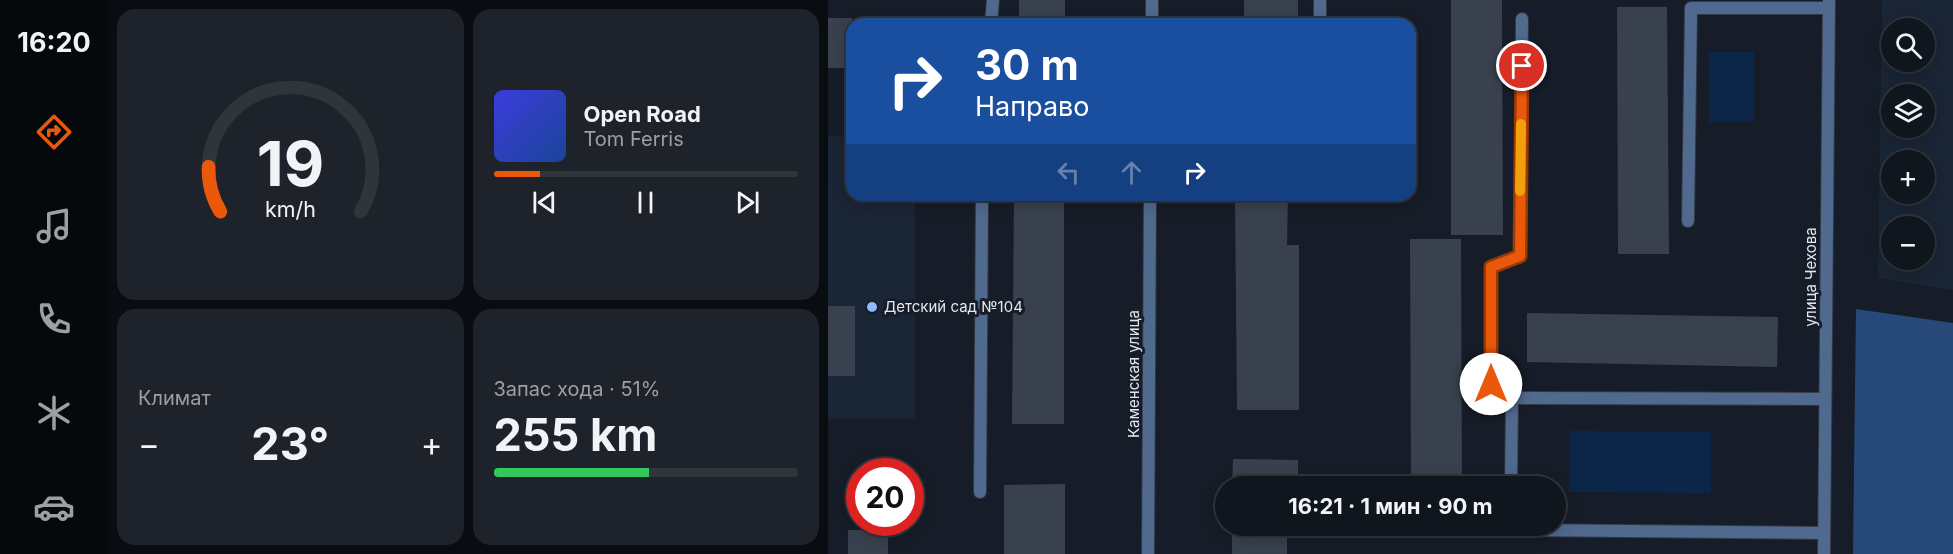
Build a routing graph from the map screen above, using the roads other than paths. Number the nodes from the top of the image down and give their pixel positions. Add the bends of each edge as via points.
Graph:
1 (993, 0) edge
2 (1152, 0) edge
3 (1320, 0) edge
4 (1829, 4) edge
5 (992, 18) edge
6 (1152, 18) edge
7 (1320, 18) edge
8 (1522, 19) dead end
9 (981, 201) edge
10 (1150, 201) edge
11 (1688, 221) dead end
12 (1512, 398) junction
13 (1825, 399) junction
14 (1511, 476) edge
15 (980, 492) dead end
16 (1566, 528) edge
17 (1824, 533) junction
18 (1148, 554) edge
19 (1824, 554) edge

1 - 5 street
2 - 6 street
3 - 7 street
4 - 11 street via 1691,8
4 - 13 street, улица Чехова
8 - 12 street via 1520,256 1491,267 1491,384
9 - 15 street
10 - 18 street, Каменская улица
12 - 13 street
12 - 14 street
13 - 17 street, улица Чехова
16 - 17 street
17 - 19 street, улица Чехова

